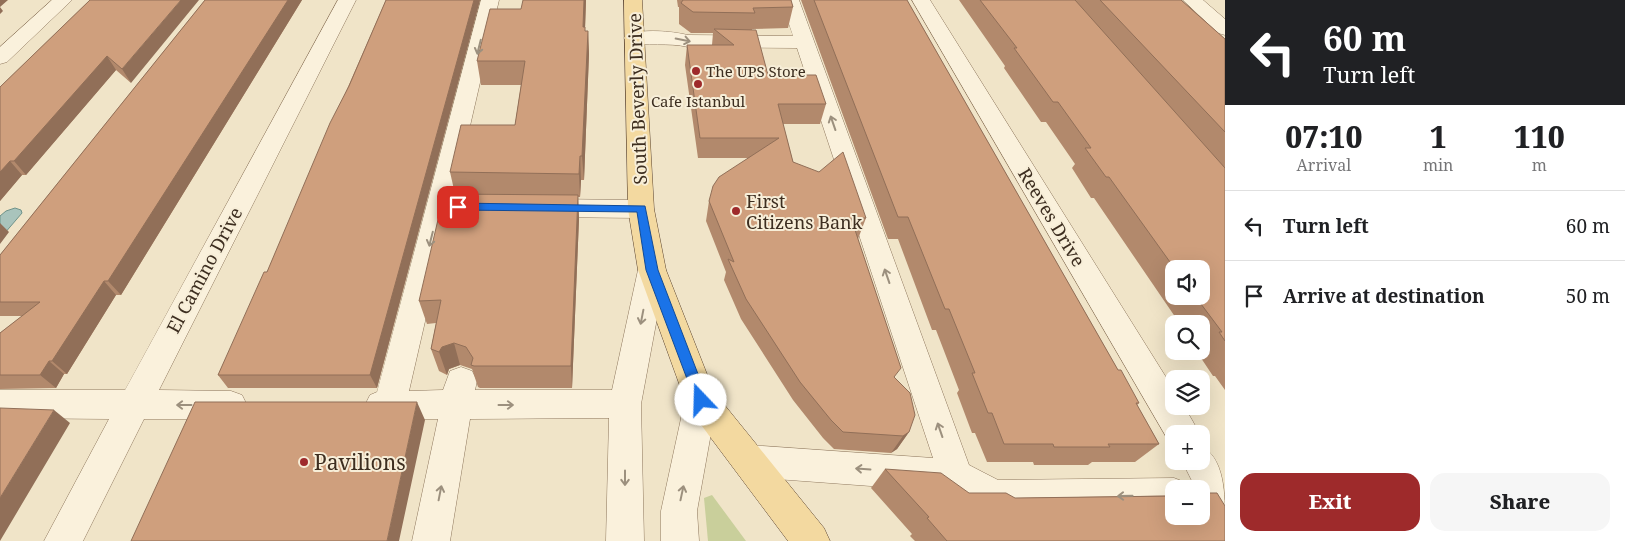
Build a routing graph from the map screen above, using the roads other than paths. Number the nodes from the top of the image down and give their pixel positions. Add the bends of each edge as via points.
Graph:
1 (63, 0) edge
2 (347, 0) edge
3 (490, 0) edge
4 (633, 0) edge
5 (790, 0) edge
6 (921, 0) edge
7 (1192, 0) edge
8 (1225, 29) edge
9 (634, 38) junction
10 (805, 42) junction
11 (0, 58) edge
12 (518, 208) edge
13 (641, 209) junction
14 (652, 270) junction
15 (459, 393) junction
16 (701, 400) junction
17 (0, 404) edge
18 (134, 404) junction
19 (625, 404) junction
20 (260, 405) edge
21 (350, 405) edge
22 (390, 405) junction
23 (1178, 425) edge
24 (749, 461) junction
25 (1203, 470) edge
26 (956, 476) junction
27 (1165, 495) edge
28 (1215, 498) edge
29 (62, 541) edge
30 (431, 541) edge
31 (625, 541) edge
32 (680, 541) edge
33 (811, 541) edge

1 - 11 street
2 - 18 street, El Camino Drive
3 -> 22 street via 449,207
4 - 9 main road, South Beverly Drive
5 - 10 street
6 - 23 street, Reeves Drive
7 - 8 street
9 -> 10 street via 676,38 688,42
9 - 13 main road, South Beverly Drive
26 -> 10 street
12 - 13 street
13 - 14 main road, South Beverly Drive
14 - 16 main road, South Beverly Drive
14 -> 19 street
15 -> 19 street
15 - 22 street
30 -> 15 street
16 - 24 main road, South Beverly Drive
32 -> 16 street via 679,511
17 - 18 street
20 -> 18 street
18 - 29 street, El Camino Drive
19 -> 31 street
21 - 22 street
26 -> 24 street
24 - 33 main road, South Beverly Drive
25 - 28 street
27 -> 26 street via 995,497

